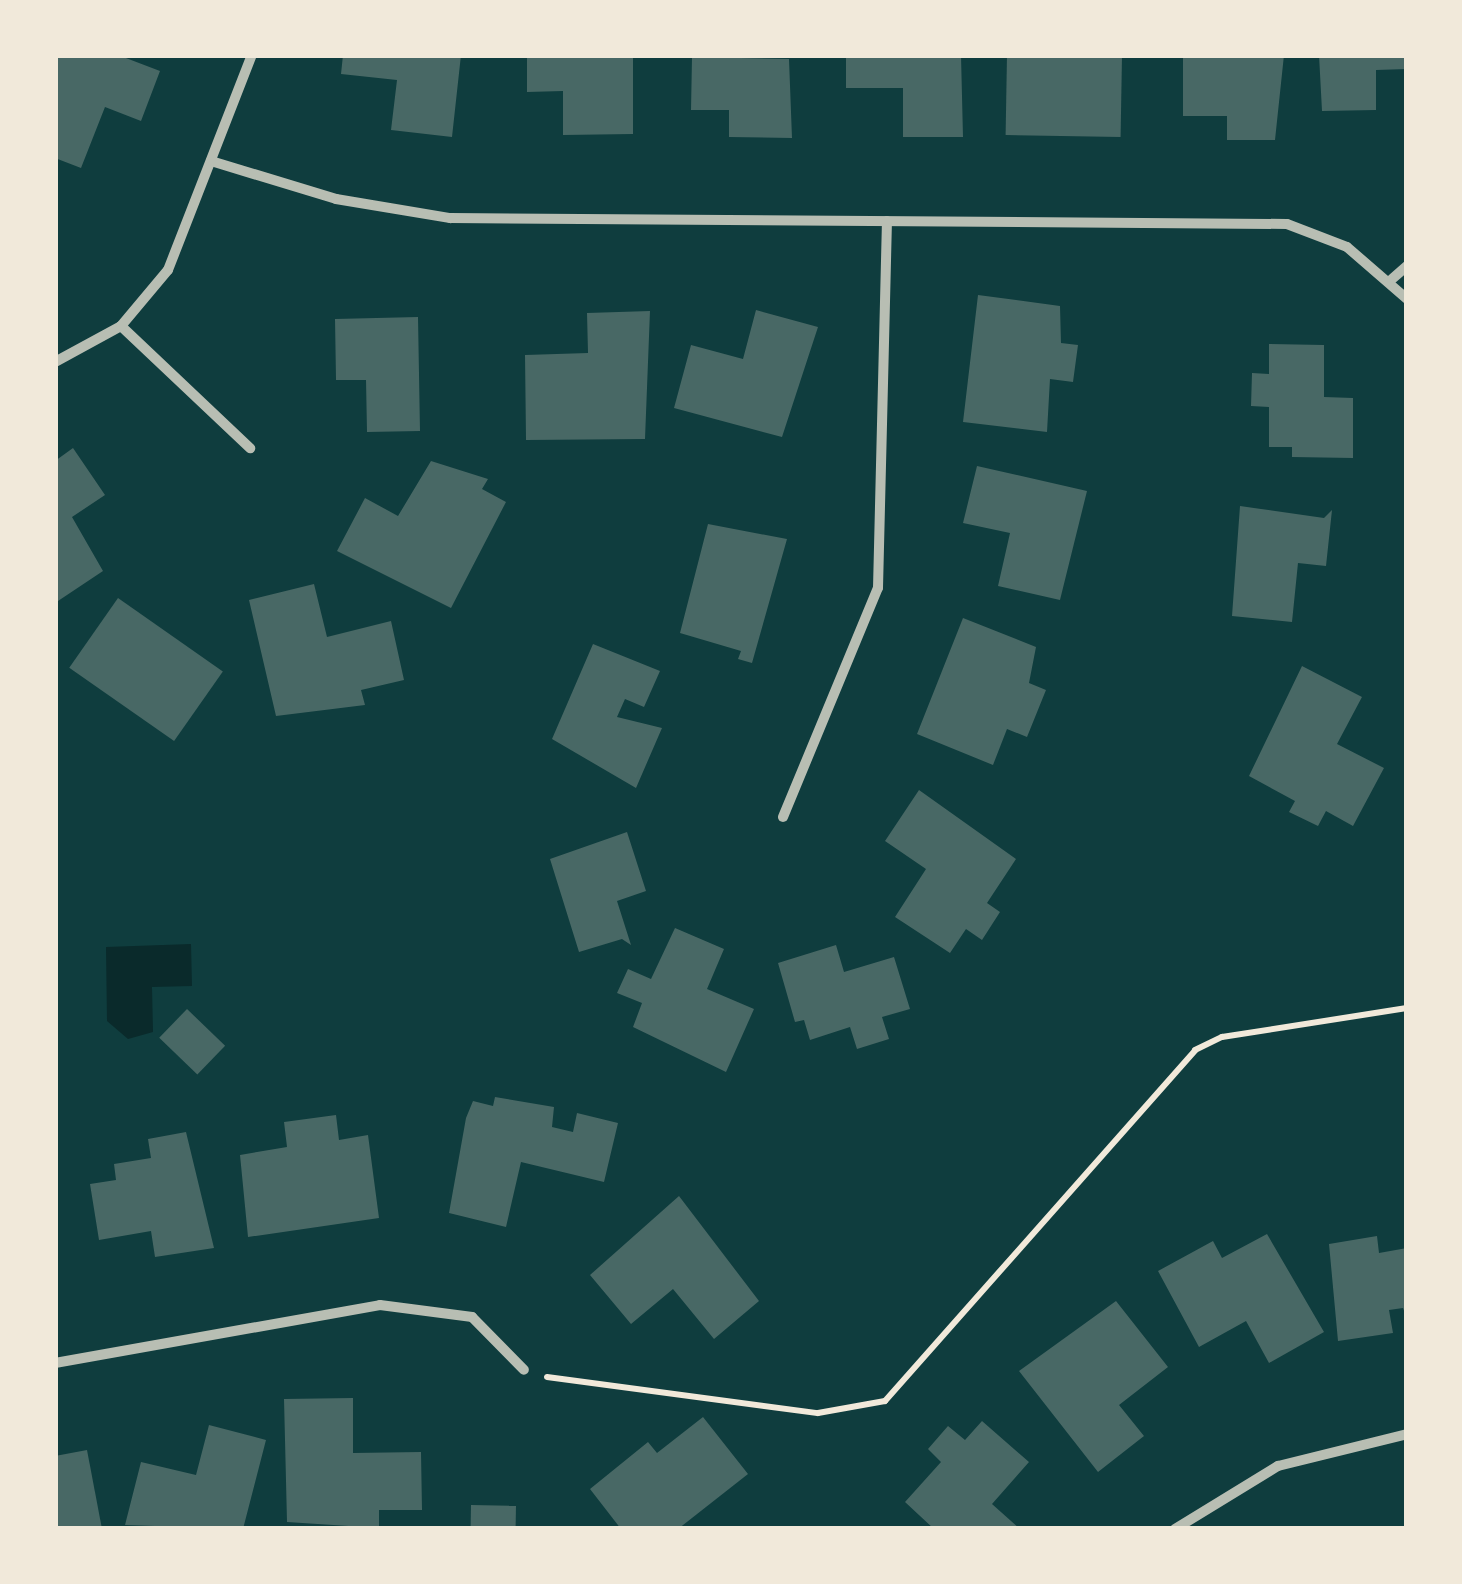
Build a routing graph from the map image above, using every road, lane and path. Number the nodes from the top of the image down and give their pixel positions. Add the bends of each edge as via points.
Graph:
1 (252, 55) edge
2 (212, 162) junction
3 (887, 221) junction
4 (1407, 266) edge
5 (1392, 279) junction
6 (1407, 299) edge
7 (121, 326) junction
8 (55, 362) edge
9 (250, 448) dead end
10 (783, 817) dead end
11 (1407, 1008) edge
12 (55, 1363) edge
13 (524, 1370) joint
14 (1407, 1434) edge
15 (1175, 1529) edge

1 - 2 street
2 - 3 street via 336,200 450,218
2 - 7 street via 168,270
3 - 5 street via 1286,224 1348,246
3 - 10 street via 878,588
4 - 5 street
5 - 6 street
7 - 8 street
7 - 9 street
11 - 13 path via 1222,1037 1195,1050 895,1392 862,1411 587,1388
12 - 13 street via 380,1305 472,1317
14 - 15 street via 1278,1466

